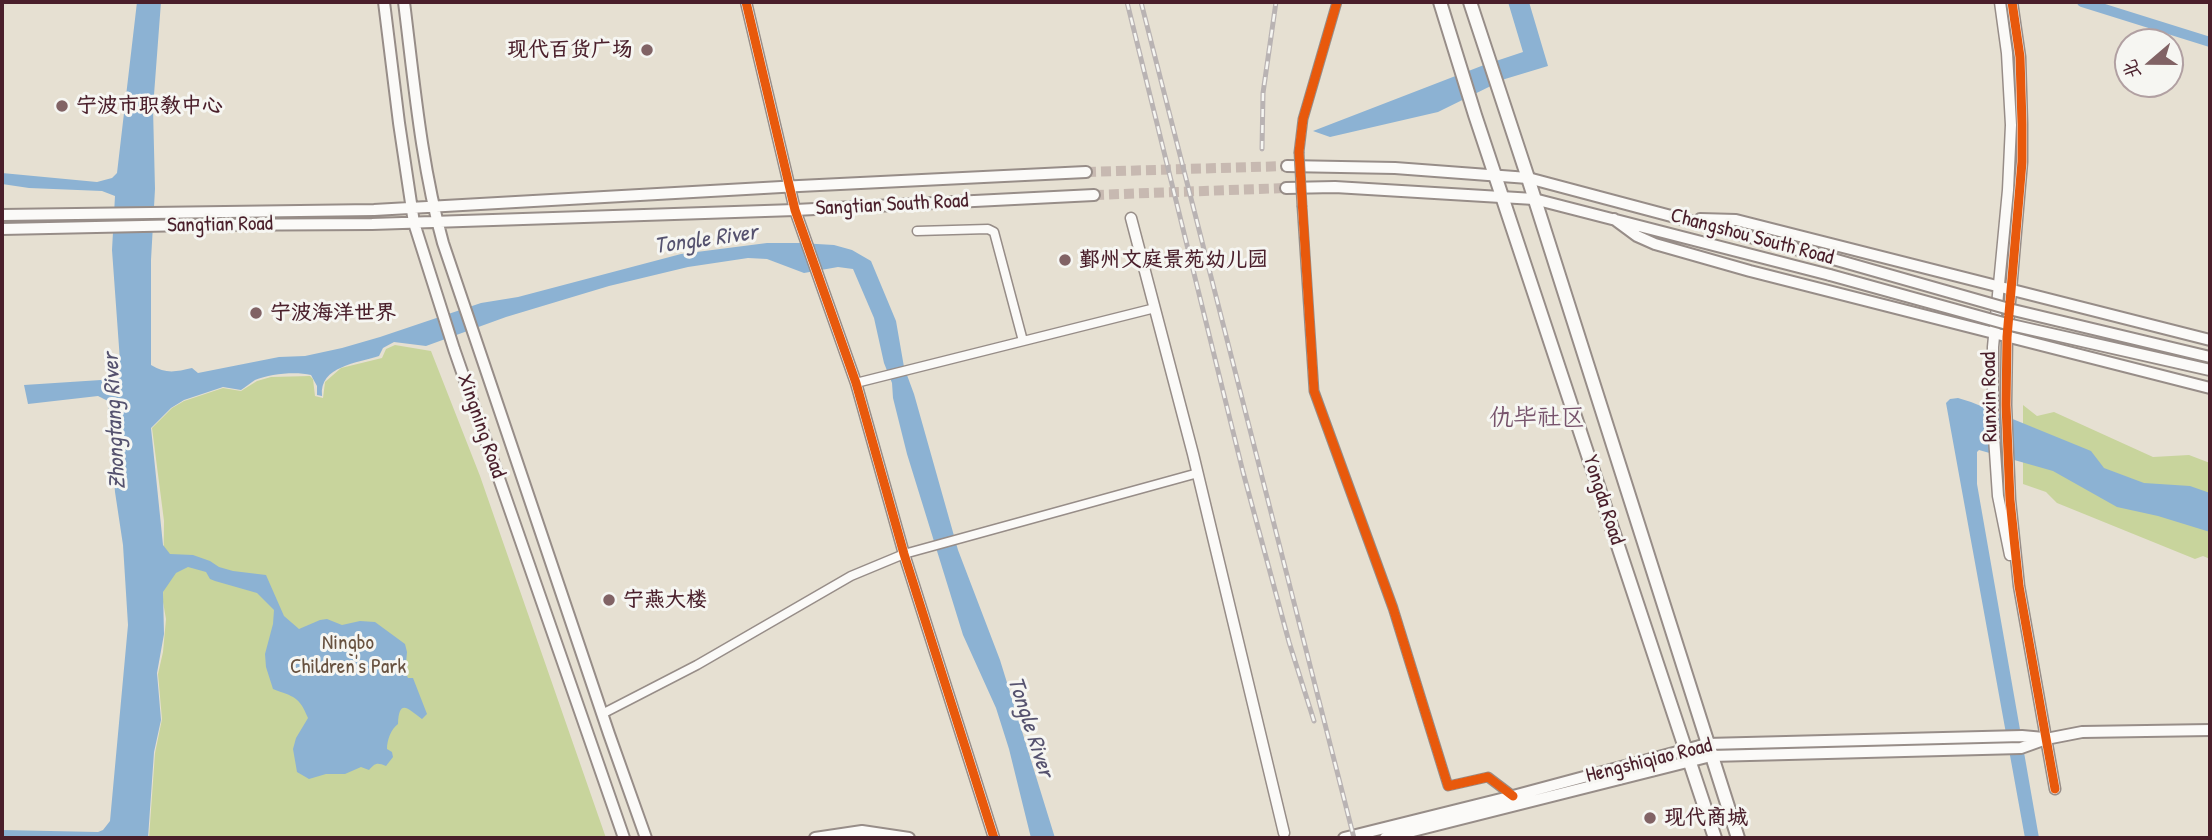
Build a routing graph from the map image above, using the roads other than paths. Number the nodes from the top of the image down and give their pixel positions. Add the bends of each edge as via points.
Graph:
1 (384, 2) edge
2 (404, 2) edge
3 (746, 2) edge
4 (1337, 2) edge
5 (1470, 2) edge
6 (2000, 2) edge
7 (2012, 2) edge
8 (1442, 8) edge
9 (1287, 166) tunnel mouth
10 (1086, 172) tunnel mouth
11 (1496, 176) junction
12 (1528, 178) junction
13 (790, 186) junction
14 (1286, 188) tunnel mouth
15 (1094, 195) tunnel mouth
16 (1503, 197) junction
17 (1534, 199) junction
18 (435, 208) junction
19 (411, 209) junction
20 (795, 210) junction
21 (2, 215) edge
22 (1131, 218) dead end
23 (1680, 218) junction
24 (1614, 219) junction
25 (437, 222) junction
26 (414, 223) junction
27 (2, 229) edge
28 (918, 231) dead end
29 (2011, 289) junction
30 (1155, 308) junction
31 (2007, 337) junction
32 (2210, 340) edge
33 (1023, 341) junction
34 (2210, 357) edge
35 (2210, 370) edge
36 (856, 383) junction
37 (2210, 388) edge
38 (1198, 473) junction
39 (904, 554) junction
40 (2019, 586) junction
41 (602, 714) junction
42 (2210, 730) edge
43 (2046, 739) junction
44 (1709, 750) junction
45 (1686, 755) junction
46 (2055, 789) dead end
47 (1513, 796) junction
48 (1284, 833) dead end
49 (624, 838) edge
50 (646, 838) edge
51 (815, 838) edge
52 (909, 838) edge
53 (994, 838) edge
54 (1344, 838) edge
55 (1385, 838) edge
56 (1715, 838) edge
57 (1738, 838) edge

1 - 19 main road, Xingning Road
2 - 18 main road via 418,120
3 - 13 street
4 - 47 street, bridge via 1303,119 1299,152 1314,391 1393,608 1448,786 1488,777
5 - 12 main road, Yongda Road
6 - 40 street, Runxin Road via 2011,125 1993,347 1993,422 1998,496
7 - 29 street, Runxin Road via 2020,57 2022,162
8 - 11 main road, Yongda Road
9 - 11 main road, Changshou South Road
10 - 13 main road, Sangtian South Road
11 - 12 main road, Changshou South Road
11 - 16 main road, Yongda Road
12 - 17 main road, Yongda Road
12 - 23 main road, Changshou South Road
13 - 18 main road, Sangtian South Road
13 - 20 street
14 - 16 main road, Changshou South Road
15 - 20 main road, Sangtian South Road
16 - 17 main road, Changshou South Road
16 - 45 main road, Yongda Road
17 - 24 main road, Changshou South Road
17 - 44 main road, Yongda Road
18 - 19 main road, Sangtian Road
18 - 25 main road
19 - 21 main road, Sangtian Road
19 - 26 main road, Xingning Road
20 - 25 main road, Sangtian South Road
20 - 36 street
22 - 30 street
23 - 29 main road via 1736,220
23 - 34 main road, Changshou South Road, bridge via 2009,309
24 - 31 main road via 1655,244
24 - 35 main road, Changshou South Road, bridge via 2007,324
25 - 26 main road, Sangtian Road
25 - 41 main road, Xingning Road
26 - 27 main road, Sangtian Road
26 - 49 main road, Xingning Road
28 - 33 street via 994,232
29 - 31 street, Runxin Road
29 - 32 main road
30 - 33 street
30 - 38 street
31 - 37 main road
31 - 40 street, Runxin Road via 2010,500
33 - 36 street
36 - 39 street
38 - 39 street
38 - 48 street
39 - 41 street via 852,576
39 - 53 street
40 - 43 street, Runxin Road
41 - 50 main road, Xingning Road
42 - 43 main road, Hengshiqiao Road via 2081,732
43 - 44 main road, Hengshiqiao Road via 2021,748
43 - 46 street, Runxin Road
44 - 45 main road, Hengshiqiao Road
44 - 57 main road, Yongda Road
45 - 47 main road, Hengshiqiao Road
45 - 55 main road, Hengshiqiao Road
45 - 56 main road, Yongda Road
47 - 54 main road, Hengshiqiao Road
51 - 52 main road via 862,831

